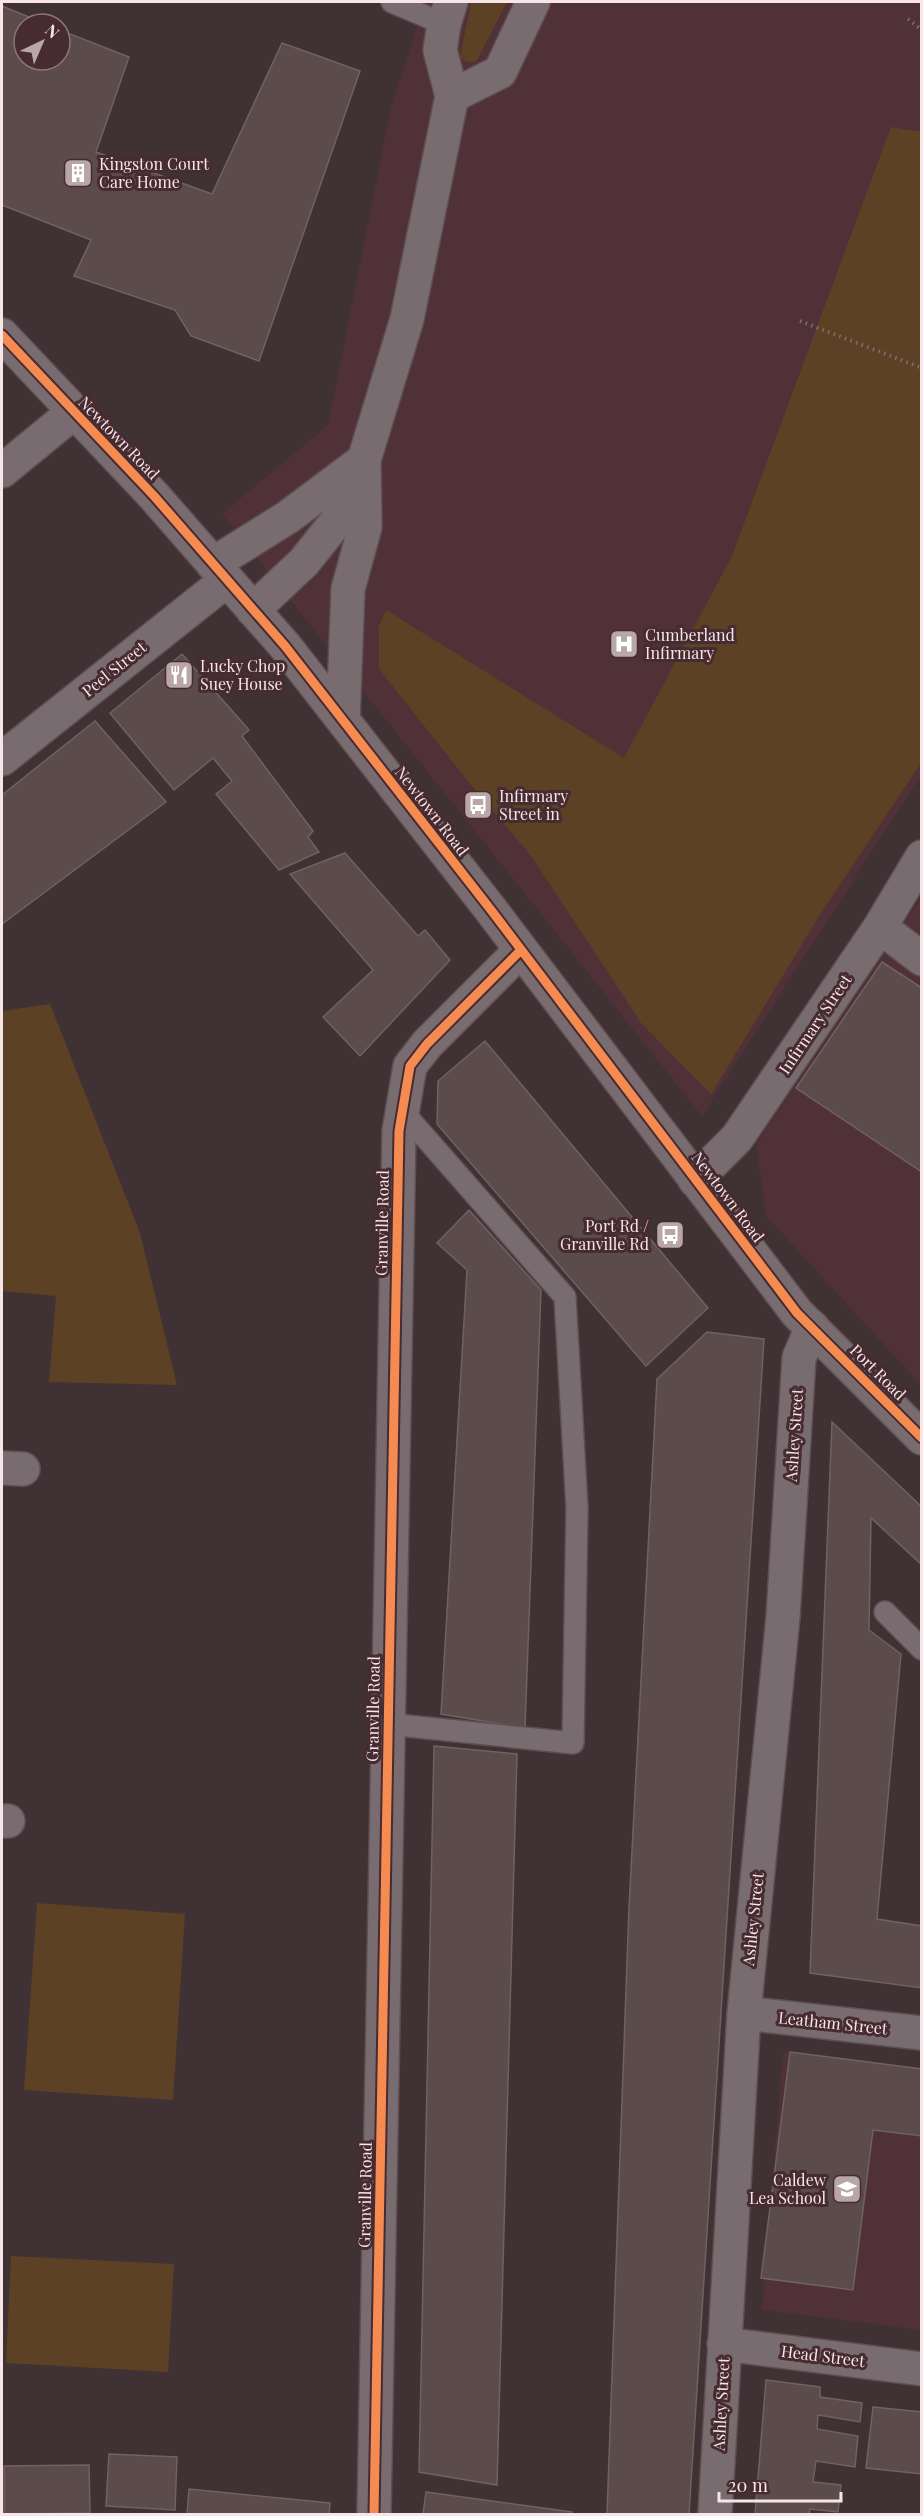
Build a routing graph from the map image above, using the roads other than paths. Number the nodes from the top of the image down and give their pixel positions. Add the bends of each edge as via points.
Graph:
1 (392, 2) edge
2 (533, 2) edge
3 (448, 13) edge
4 (452, 96) junction
5 (2, 335) edge
6 (74, 412) junction
7 (364, 460) junction
8 (2, 471) edge
9 (220, 572) junction
10 (253, 610) junction
11 (343, 720) junction
12 (2, 759) edge
13 (921, 857) edge
14 (880, 927) junction
15 (522, 950) junction
16 (921, 959) edge
17 (402, 1112) junction
18 (695, 1180) junction
19 (812, 1328) junction
20 (921, 1438) edge
21 (885, 1612) dead end
22 (921, 1650) edge
23 (388, 1724) junction
24 (744, 2013) junction
25 (921, 2032) edge
26 (724, 2344) junction
27 (921, 2369) edge
28 (375, 2514) edge
29 (714, 2514) edge

1 - 3 lane
2 - 4 street via 500,72
3 - 4 street via 440,50
4 - 7 street via 407,319
5 - 6 street, Newtown Road
6 - 8 street
6 - 9 street, Newtown Road
7 - 9 street, Peel Street
7 - 10 street via 348,507 304,562
7 - 11 street via 365,527 348,589
9 - 10 street, Newtown Road
9 - 12 street, Peel Street
10 - 11 street, Newtown Road
11 - 15 street, Newtown Road
13 - 14 street, Infirmary Street
14 - 16 street
14 - 18 street, Infirmary Street via 737,1138
15 - 17 street, Granville Road via 427,1044 410,1066
15 - 18 street, Newtown Road
17 - 23 street, Granville Road
17 - 23 lane via 564,1297 577,1508 573,1743
18 - 19 street, Newtown Road
19 - 20 street, Port Road
19 - 24 street, Ashley Street via 799,1358 783,1617
21 - 22 lane
23 - 28 street, Granville Road
24 - 25 street, Leatham Street
24 - 26 street, Ashley Street
26 - 27 street, Head Street
26 - 29 street, Ashley Street

